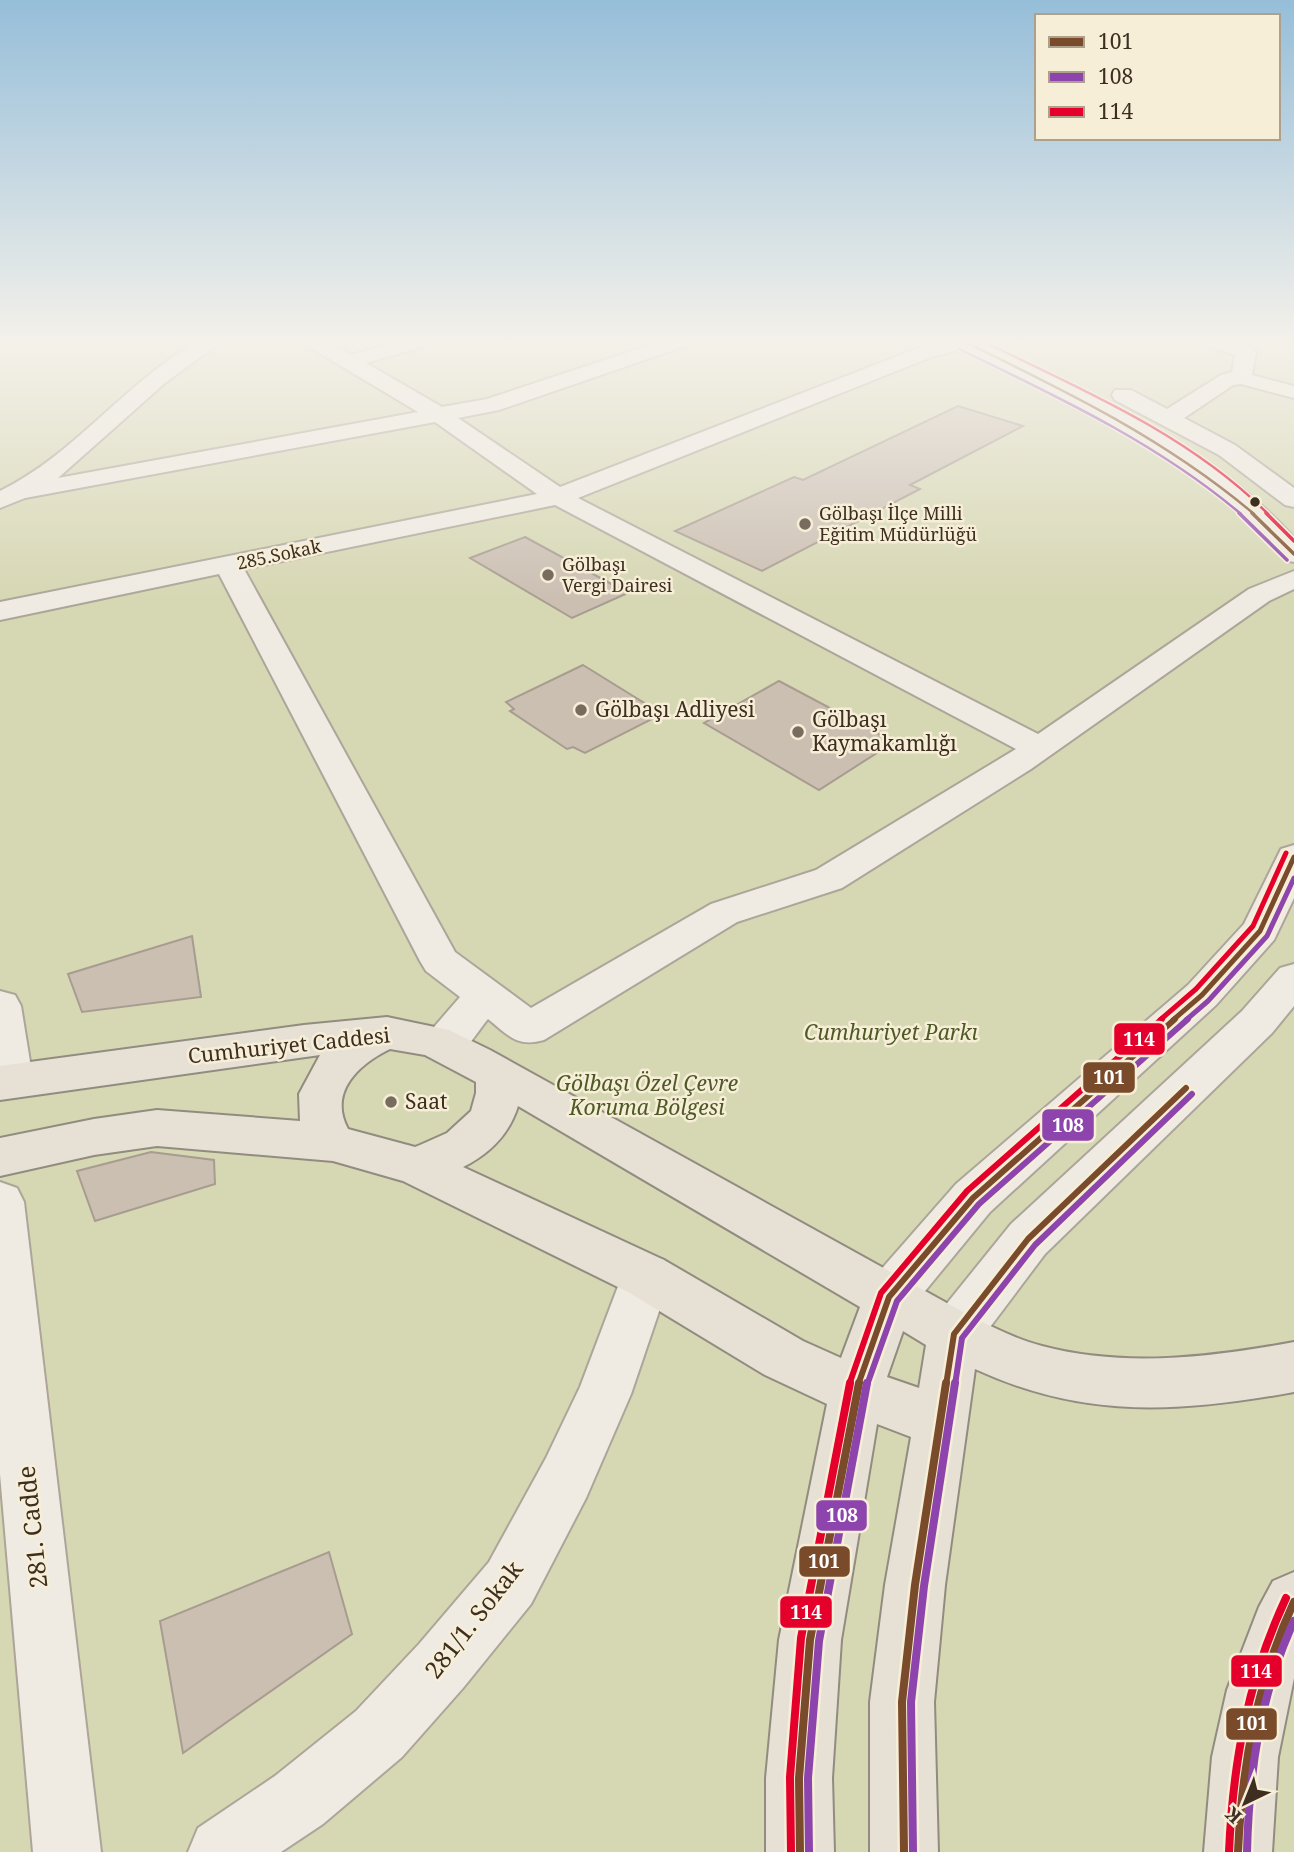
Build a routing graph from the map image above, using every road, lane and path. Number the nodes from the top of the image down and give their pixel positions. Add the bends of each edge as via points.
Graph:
1 (104, 427) edge
2 (371, 427) edge
3 (457, 427) edge
4 (729, 427) edge
5 (1130, 427) edge
6 (1186, 427) edge
7 (25, 491) junction
8 (558, 497) junction
9 (1294, 500) edge
10 (0, 501) edge
11 (1294, 554) edge
12 (228, 565) junction
13 (1294, 579) edge
14 (0, 611) edge
15 (1040, 748) junction
16 (1294, 857) edge
17 (1294, 978) edge
18 (485, 995) junction
19 (0, 1006) edge
20 (387, 1032) junction
21 (443, 1045) junction
22 (497, 1074) junction
23 (5, 1081) edge
24 (333, 1143) junction
25 (0, 1157) edge
26 (415, 1166) junction
27 (0, 1202) edge
28 (646, 1276) junction
29 (890, 1297) junction
30 (954, 1334) junction
31 (1294, 1367) edge
32 (856, 1391) junction
33 (940, 1422) junction
34 (1294, 1602) edge
35 (67, 1852) edge
36 (222, 1852) edge
37 (800, 1852) edge
38 (904, 1852) edge
39 (1238, 1852) edge

1 - 7 street
2 - 7 street
3 - 8 street
4 - 8 street, 285.Sokak
5 - 11 street via 1236,493 1277,531
6 - 9 street via 1227,450
7 - 10 street
8 - 12 street, 285.Sokak
8 - 15 street
12 - 14 street, 285.Sokak
12 - 18 street via 440,961
13 - 15 street via 1259,595
15 - 18 street via 829,879 724,913 529,1029
16 - 29 street via 1259,931 1202,995 973,1198
17 - 30 street via 1257,1022 1028,1239
18 - 21 street
19 - 23 street
20 - 21 main road, Cumhuriyet Caddesi
20 - 23 main road, Cumhuriyet Caddesi
20 - 24 main road via 345,1055 320,1093 323,1129
21 - 22 main road, Cumhuriyet Caddesi
22 - 26 main road via 497,1102 488,1123 473,1140 445,1157
22 - 29 main road, Cumhuriyet Caddesi
24 - 25 main road via 157,1128
24 - 26 main road
26 - 28 main road
27 - 35 street, 281. Cadde
28 - 32 main road via 783,1358
28 - 36 street, 281/1. Sokak via 604,1394 510,1583 379,1734 299,1801
29 - 30 main road, Cumhuriyet Caddesi
29 - 32 main road
30 - 31 main road, Cumhuriyet Caddesi via 1044,1371 1091,1378 1151,1383
30 - 33 main road
32 - 33 main road
32 - 37 main road via 810,1640 799,1778
33 - 38 main road via 902,1702
34 - 39 main road via 1261,1680 1247,1747

